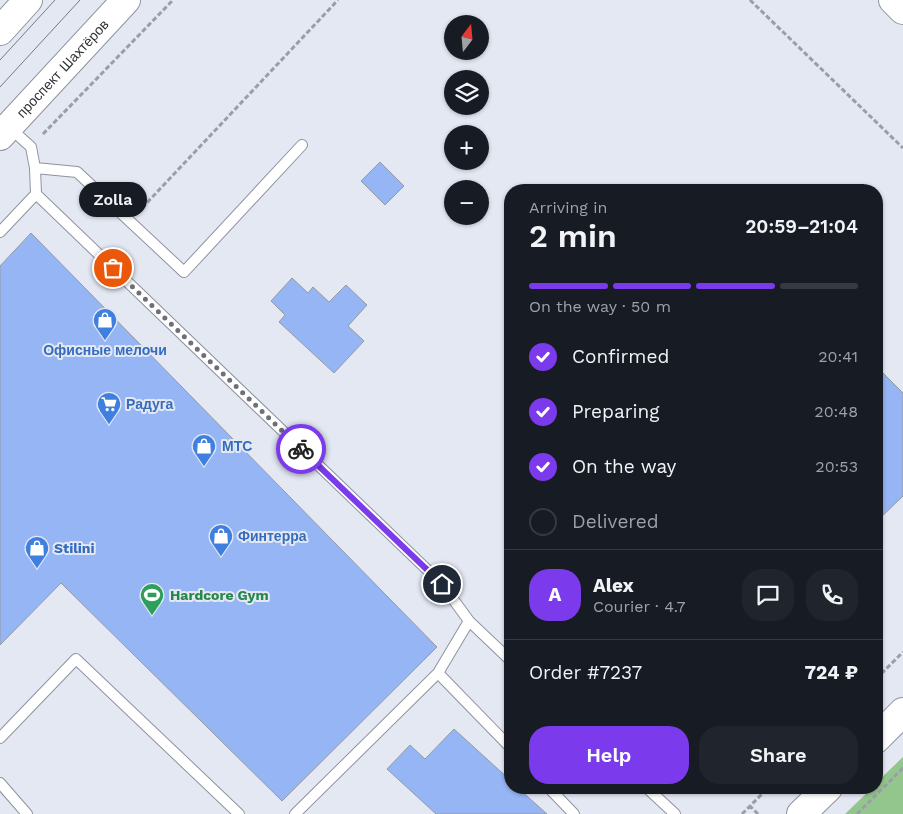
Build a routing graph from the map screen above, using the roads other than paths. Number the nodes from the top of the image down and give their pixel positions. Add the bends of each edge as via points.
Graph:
1 (28, 0) edge
2 (126, 0) edge
3 (893, 0) edge
4 (903, 10) edge
5 (0, 31) edge
6 (4, 132) edge
7 (302, 145) dead end
8 (35, 168) junction
9 (36, 194) junction
10 (0, 232) edge
11 (468, 621) junction
12 (504, 654) edge
13 (438, 673) junction
14 (903, 712) edge
15 (883, 732) edge
16 (0, 738) edge
17 (504, 741) edge
18 (0, 783) edge
19 (555, 794) edge
20 (654, 794) edge
21 (822, 794) edge
22 (27, 814) edge
23 (239, 814) edge
24 (296, 814) edge
25 (574, 814) edge
26 (676, 814) edge
27 (801, 814) edge

1 - 5 main road
2 - 6 main road, проспект Шахтёров
3 - 4 main road
6 - 8 lane via 31,147
7 - 8 lane via 184,272 77,172
8 - 9 lane
9 - 10 lane
9 - 11 lane via 442,584
11 - 12 lane
11 - 13 lane
13 - 17 lane
13 - 24 lane
14 - 15 main road
16 - 23 lane via 76,659
18 - 22 lane
19 - 25 lane
20 - 26 lane
21 - 27 main road

